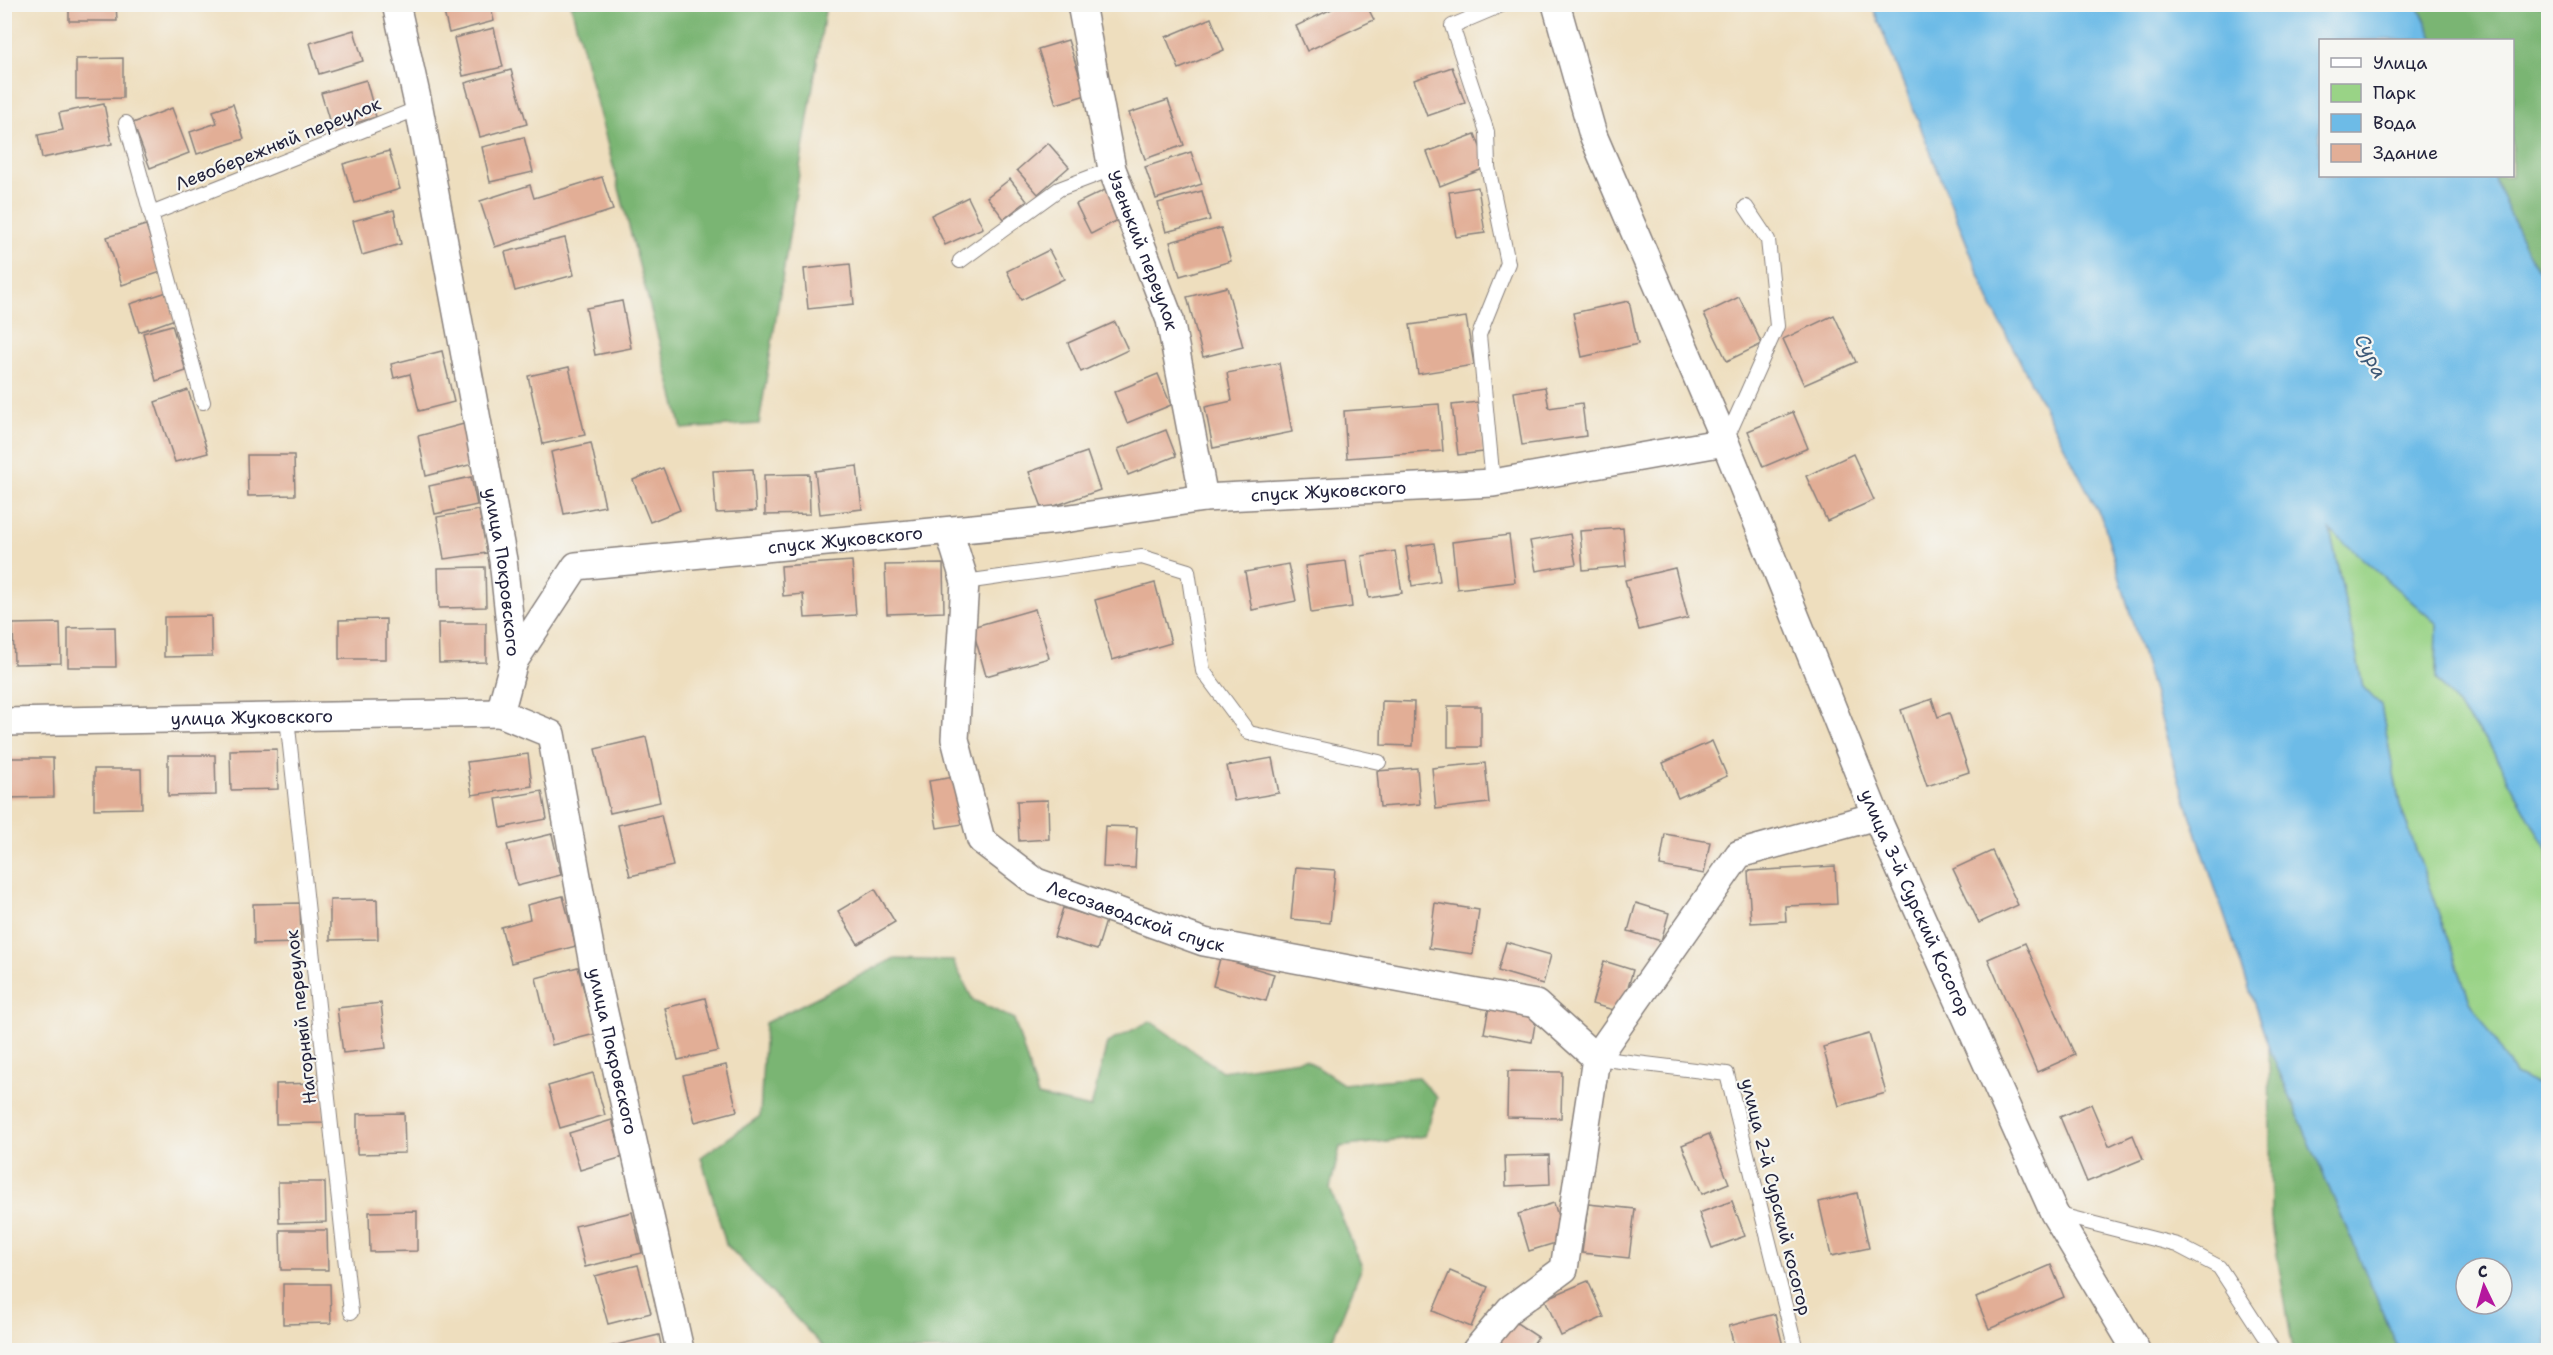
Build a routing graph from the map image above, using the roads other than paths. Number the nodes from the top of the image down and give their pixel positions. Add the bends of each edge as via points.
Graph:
1 (396, 4) edge
2 (1081, 4) edge
3 (1504, 4) edge
4 (1556, 4) edge
5 (419, 108) junction
6 (126, 123) dead end
7 (1112, 169) junction
8 (1746, 207) dead end
9 (151, 214) junction
10 (960, 261) dead end
11 (203, 402) dead end
12 (1725, 442) junction
13 (1492, 483) junction
14 (1204, 498) junction
15 (949, 531) junction
16 (965, 582) junction
17 (514, 661) junction
18 (500, 713) junction
19 (287, 718) junction
20 (4, 722) edge
21 (1379, 762) dead end
22 (1876, 816) junction
23 (1596, 1058) junction
24 (2054, 1213) junction
25 (351, 1312) dead end
26 (680, 1350) edge
27 (1476, 1350) edge
28 (1796, 1350) edge
29 (2136, 1350) edge
30 (2273, 1350) edge

1 - 5 street, улица Покровского
2 - 7 street, Узенький переулок
3 - 13 lane via 1452,26 1487,132 1488,167 1508,263 1479,335
4 - 12 street via 1593,135
5 - 9 lane, Левобережный переулок
5 - 17 street, улица Покровского via 503,560
6 - 9 lane
7 - 10 lane via 1059,189
7 - 14 street, Узенький переулок via 1170,320
8 - 12 lane via 1768,240 1777,326
9 - 11 lane
12 - 13 street, спуск Жуковского
12 - 22 street, улица 3-й Сурский Косогор
13 - 14 street, спуск Жуковского
14 - 15 street, спуск Жуковского
15 - 16 street, Лесозаводской спуск
15 - 17 street, спуск Жуковского via 576,566
16 - 21 lane via 1142,557 1188,571 1203,671 1249,733
16 - 23 street, Лесозаводской спуск via 955,739 981,840 1036,882 1204,942 1536,1004
17 - 18 street, улица Покровского
18 - 19 street, улица Жуковского
18 - 26 street, улица Покровского via 551,734 593,964
19 - 20 street, улица Жуковского
19 - 25 lane, Нагорный переулок
22 - 23 street via 1739,854
22 - 24 street, улица 3-й Сурский Косогор
23 - 27 street via 1564,1269 1510,1310
23 - 28 lane, улица 2-й Сурский косогор via 1727,1074
24 - 29 street, улица 3-й Сурский Косогор
24 - 30 lane via 2177,1245 2218,1267

